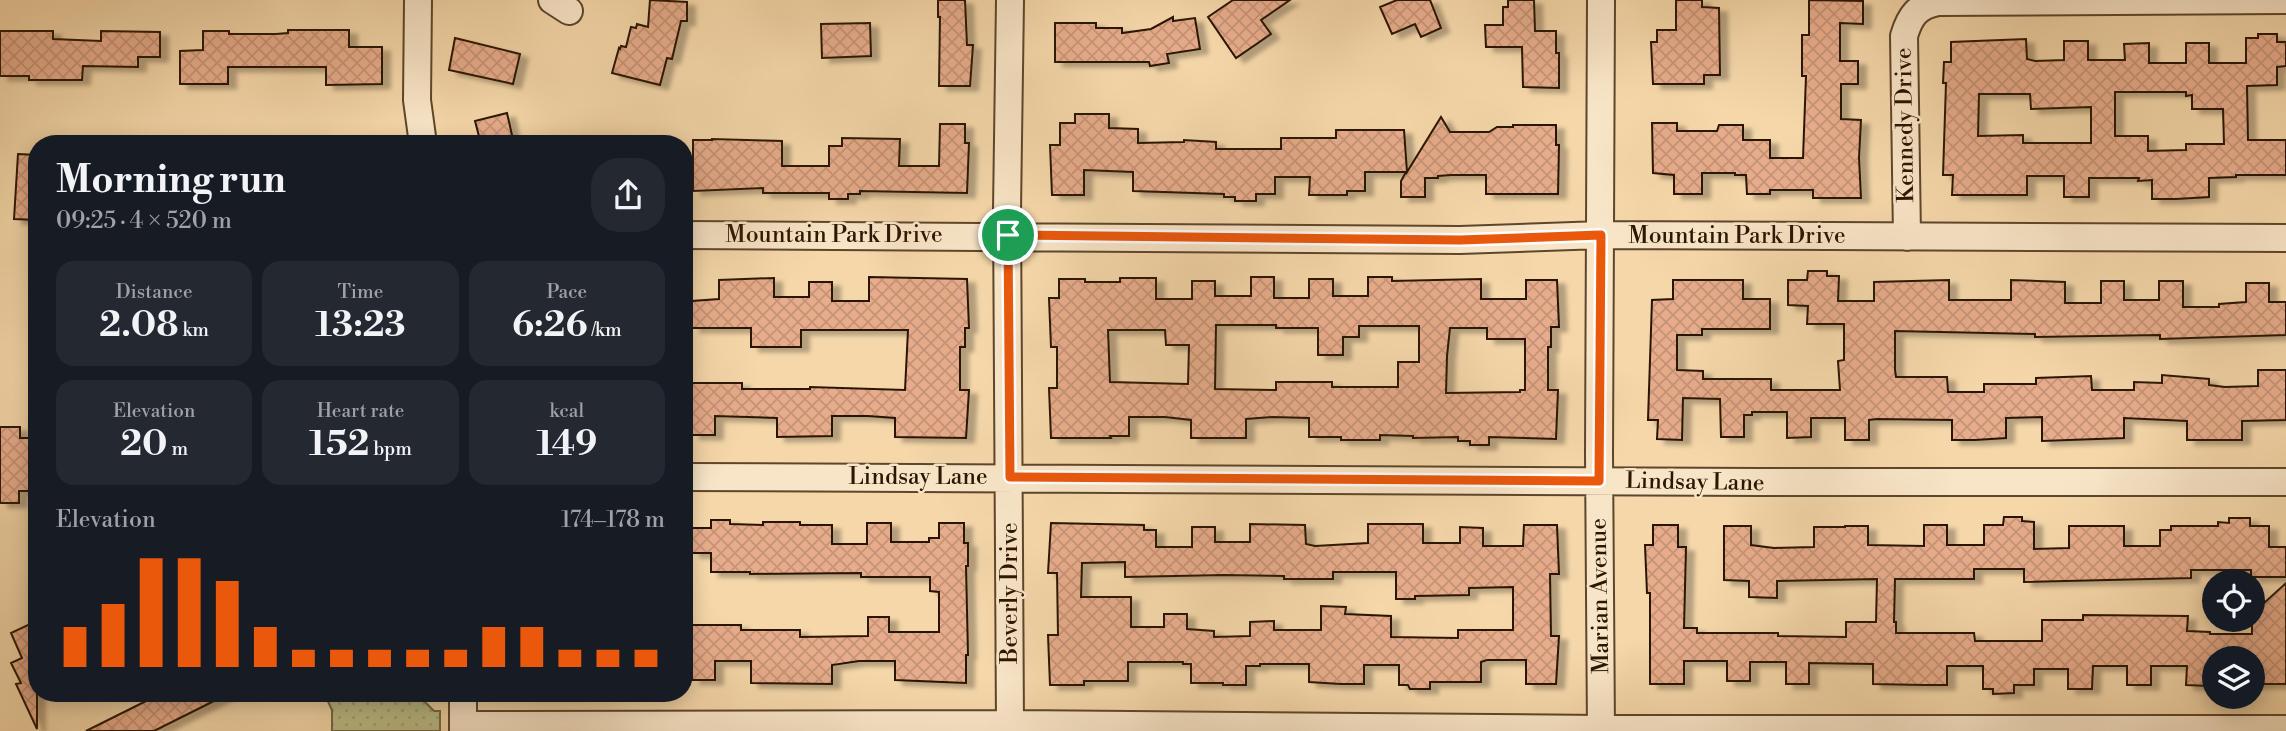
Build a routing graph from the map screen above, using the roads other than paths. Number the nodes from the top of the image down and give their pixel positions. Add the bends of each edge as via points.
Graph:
1 (418, 0) edge
2 (1010, 0) edge
3 (1601, 0) edge
4 (2286, 0) edge
5 (422, 135) edge
6 (693, 235) edge
7 (1008, 235) junction
8 (1601, 235) junction
9 (1908, 237) junction
10 (2286, 238) edge
11 (693, 477) edge
12 (1010, 477) junction
13 (1599, 481) junction
14 (2286, 482) edge
15 (463, 702) edge
16 (1010, 724) junction
17 (463, 728) edge
18 (2286, 729) edge
19 (1601, 730) edge

1 - 5 street via 417,100
2 - 7 street, Beverly Drive
3 - 8 street, Marian Avenue
4 - 9 street, Kennedy Drive via 1924,5 1910,18 1904,36
6 - 7 street, Mountain Park Drive
7 - 8 street, Mountain Park Drive via 1460,240
7 - 12 street, Beverly Drive
8 - 9 street, Mountain Park Drive
8 - 13 street, Marian Avenue
9 - 10 street, Mountain Park Drive
11 - 12 street, Lindsay Lane
12 - 13 street, Lindsay Lane
12 - 16 street, Beverly Drive
13 - 14 street, Lindsay Lane
13 - 19 street, Marian Avenue
15 - 17 street
16 - 17 street
16 - 19 street
18 - 19 street

